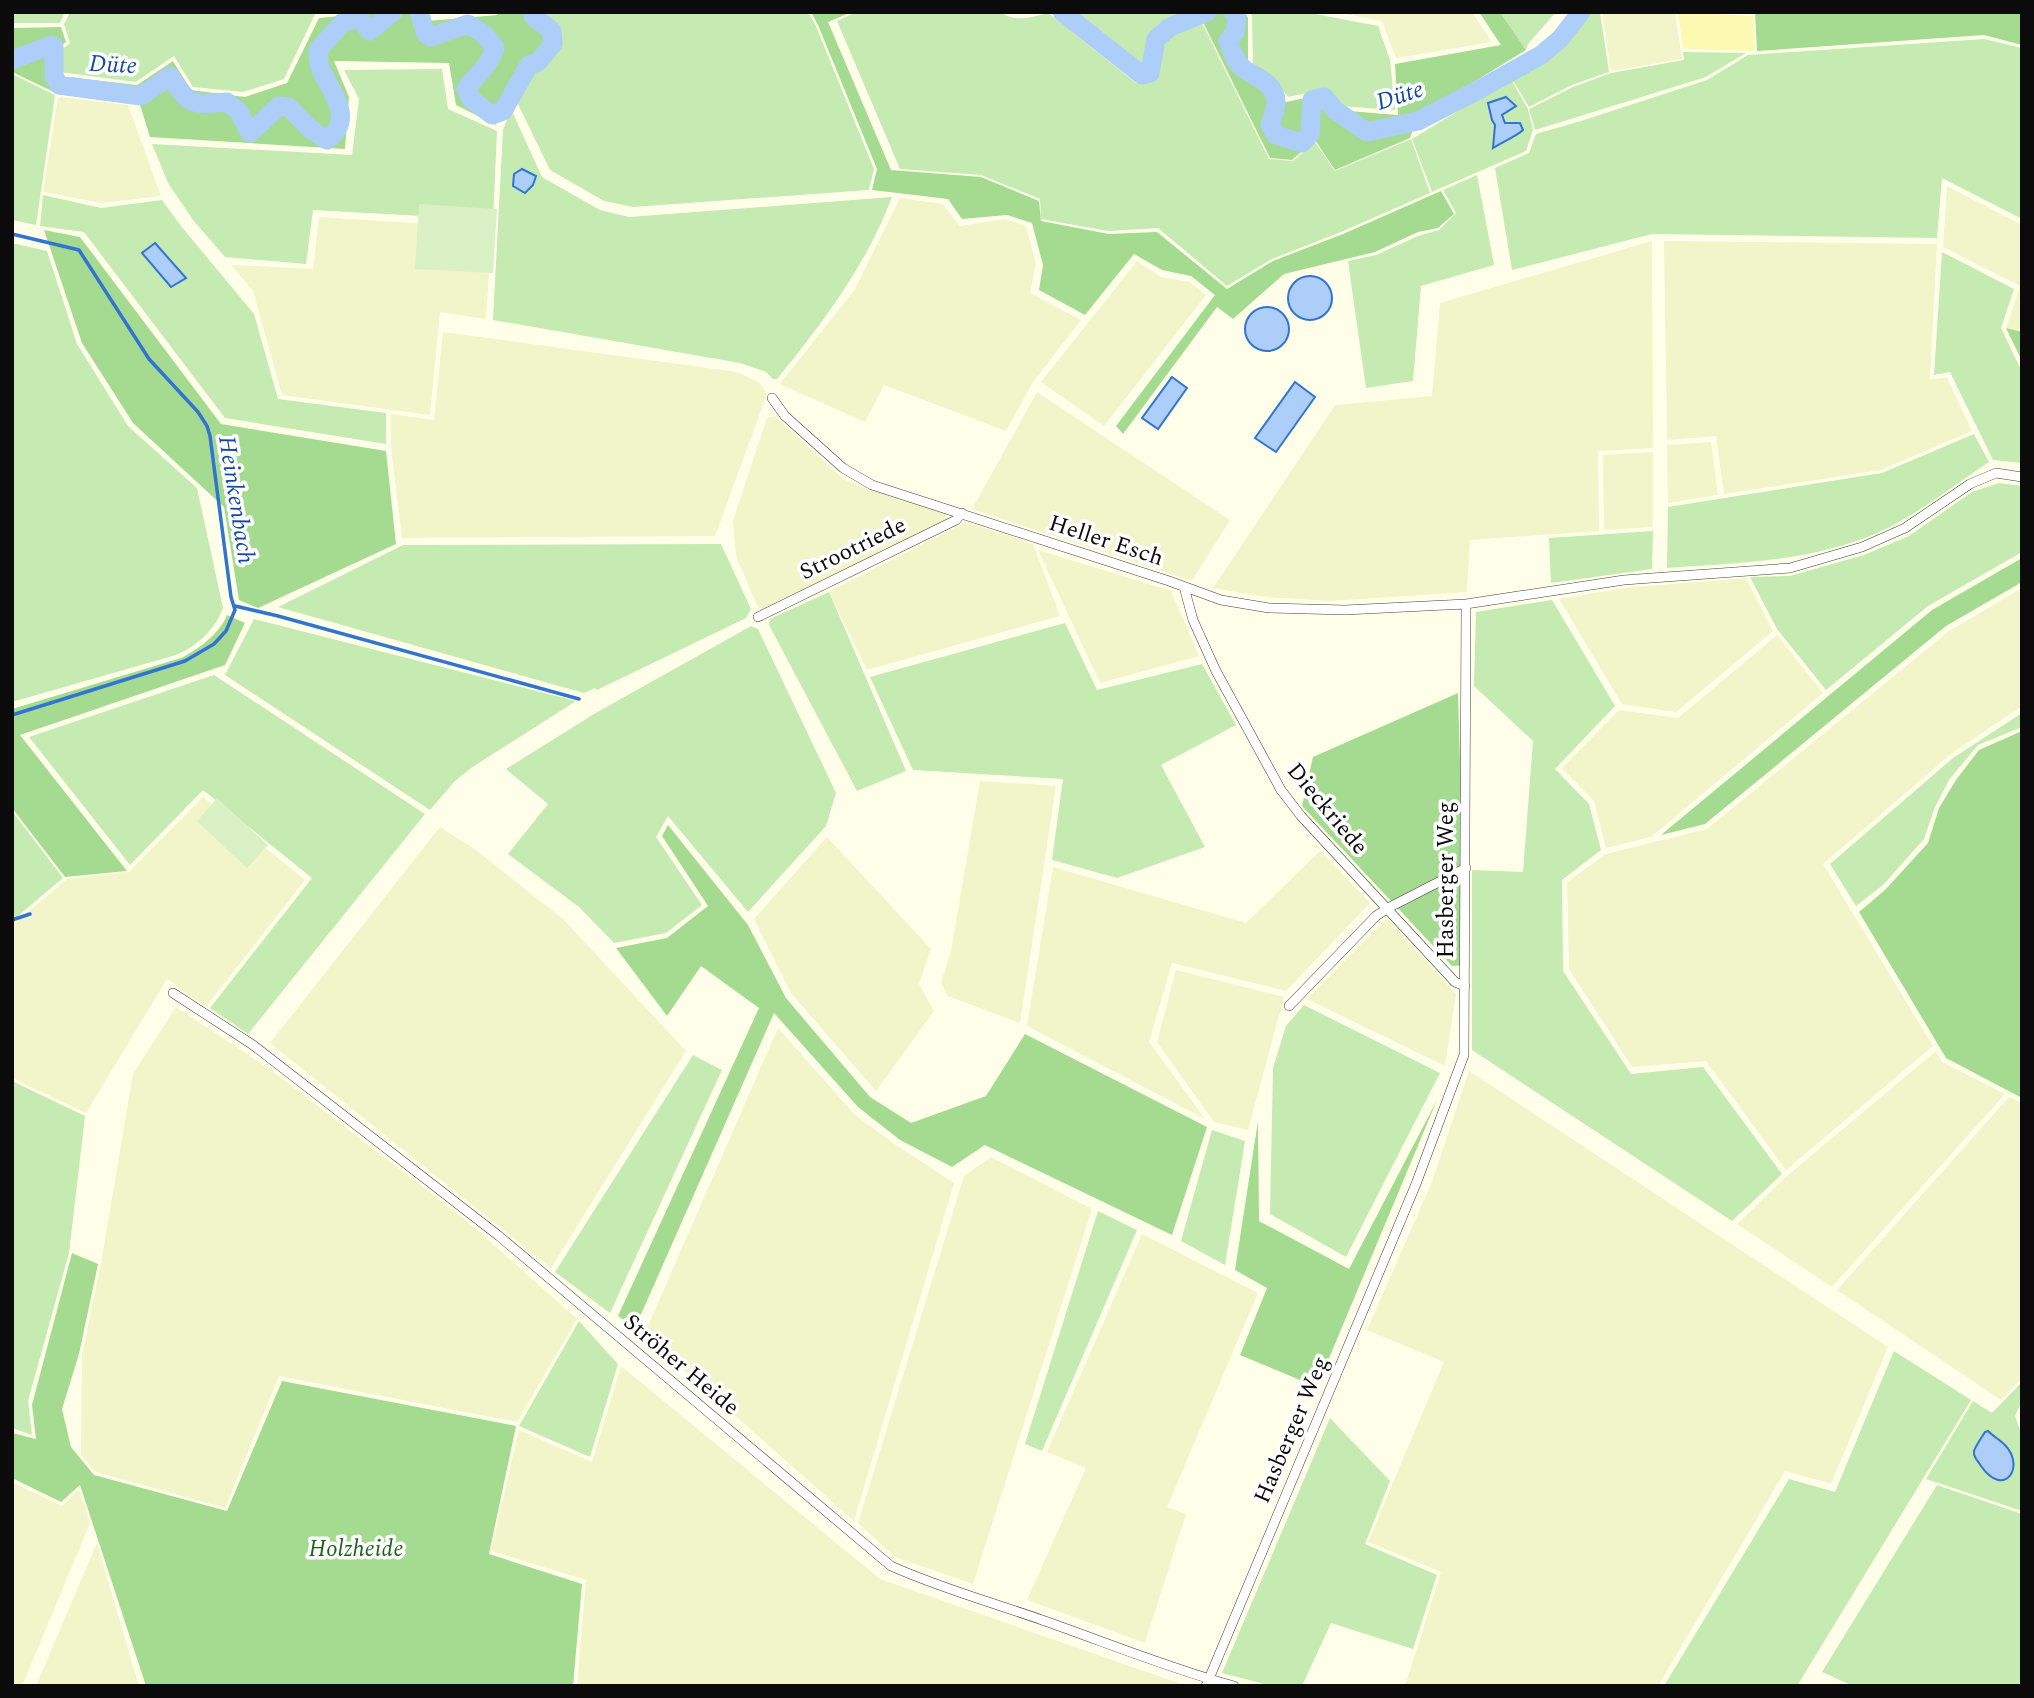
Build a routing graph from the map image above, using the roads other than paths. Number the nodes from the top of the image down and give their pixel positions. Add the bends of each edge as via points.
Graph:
1 (772, 398) dead end
2 (2022, 477) edge
3 (961, 513) junction
4 (1184, 587) junction
5 (1466, 604) junction
6 (758, 617) dead end
7 (1466, 869) junction
8 (1388, 908) junction
9 (1465, 986) junction
10 (173, 993) dead end
11 (1289, 1006) dead end
12 (1208, 1682) edge
13 (1234, 1686) edge

1 - 3 street, Heller Esch via 785,416 843,468 872,485
2 - 5 street via 1996,473 1970,484 1905,528 1862,547 1790,568 1624,580
3 - 4 street, Heller Esch
3 - 6 street, Strootriede via 956,520
4 - 5 street, Heller Esch via 1221,600 1269,608 1345,610
4 - 8 street, Dieckriede via 1216,671 1281,790
5 - 7 street, Hasberger Weg
7 - 8 street
7 - 9 street, Hasberger Weg
8 - 9 street, Dieckriede via 1455,982
8 - 11 street
9 - 12 street, Hasberger Weg via 1464,1055 1421,1171
10 - 12 street, Ströher Heide via 253,1045 499,1236 891,1566
12 - 13 street, Ströher Heide

